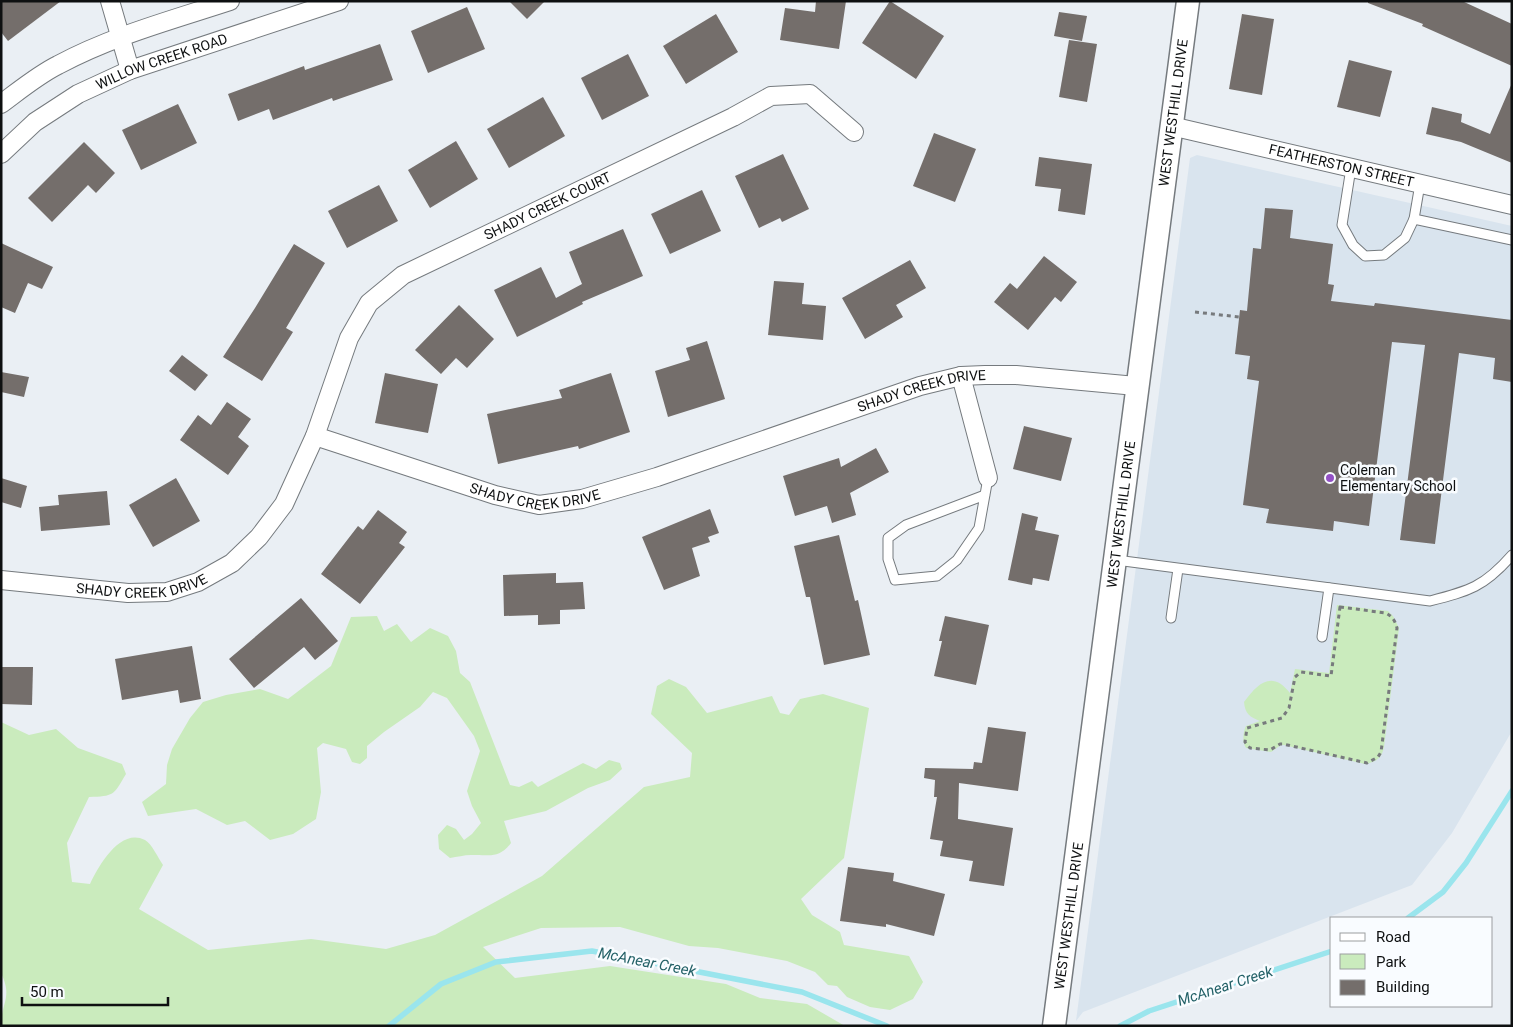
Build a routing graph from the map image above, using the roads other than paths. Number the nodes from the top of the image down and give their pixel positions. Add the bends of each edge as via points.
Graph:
1 (110, 1) edge
2 (230, 1) edge
3 (339, 1) edge
4 (1188, 1) edge
5 (120, 36) junction
6 (130, 70) junction
7 (1, 104) edge
8 (1171, 126) junction
9 (854, 132) dead end
10 (1, 154) edge
11 (1351, 168) junction
12 (1420, 184) junction
13 (1512, 205) edge
14 (1414, 219) junction
15 (1512, 240) edge
16 (961, 376) junction
17 (1136, 386) junction
18 (315, 436) junction
19 (986, 487) junction
20 (1512, 555) edge
21 (1115, 560) junction
22 (1178, 569) junction
23 (1, 580) edge
24 (1329, 588) junction
25 (1170, 618) dead end
26 (1322, 637) dead end
27 (1054, 1026) edge

1 - 5 street
2 - 5 street
3 - 6 street, WILLOW CREEK ROAD
4 - 8 street, WEST WESTHILL DRIVE
5 - 6 street
5 - 7 street via 56,66
6 - 10 street, WILLOW CREEK ROAD via 78,94 35,122
8 - 11 street, FEATHERSTON STREET
8 - 17 street, WEST WESTHILL DRIVE
9 - 18 street, SHADY CREEK COURT via 810,94 771,96 724,122 403,275 369,303 349,338
11 - 12 street, FEATHERSTON STREET
11 - 14 lane via 1342,225 1353,245 1365,256 1384,255 1404,238
12 - 13 street, FEATHERSTON STREET
12 - 14 lane
14 - 15 lane
16 - 17 street, SHADY CREEK DRIVE via 1016,375
16 - 18 street, SHADY CREEK DRIVE via 920,386 657,477 582,499 539,505 496,495
16 - 19 street
17 - 21 street, WEST WESTHILL DRIVE
18 - 23 street, SHADY CREEK DRIVE via 284,504 259,537 232,563 198,582 167,592 128,594
19 - 19 lane via 979,528 957,560 937,576 895,580 888,559 888,538 906,525
20 - 24 lane via 1477,586 1430,600
21 - 22 lane
21 - 27 street, WEST WESTHILL DRIVE
22 - 24 lane
22 - 25 lane
24 - 26 lane

